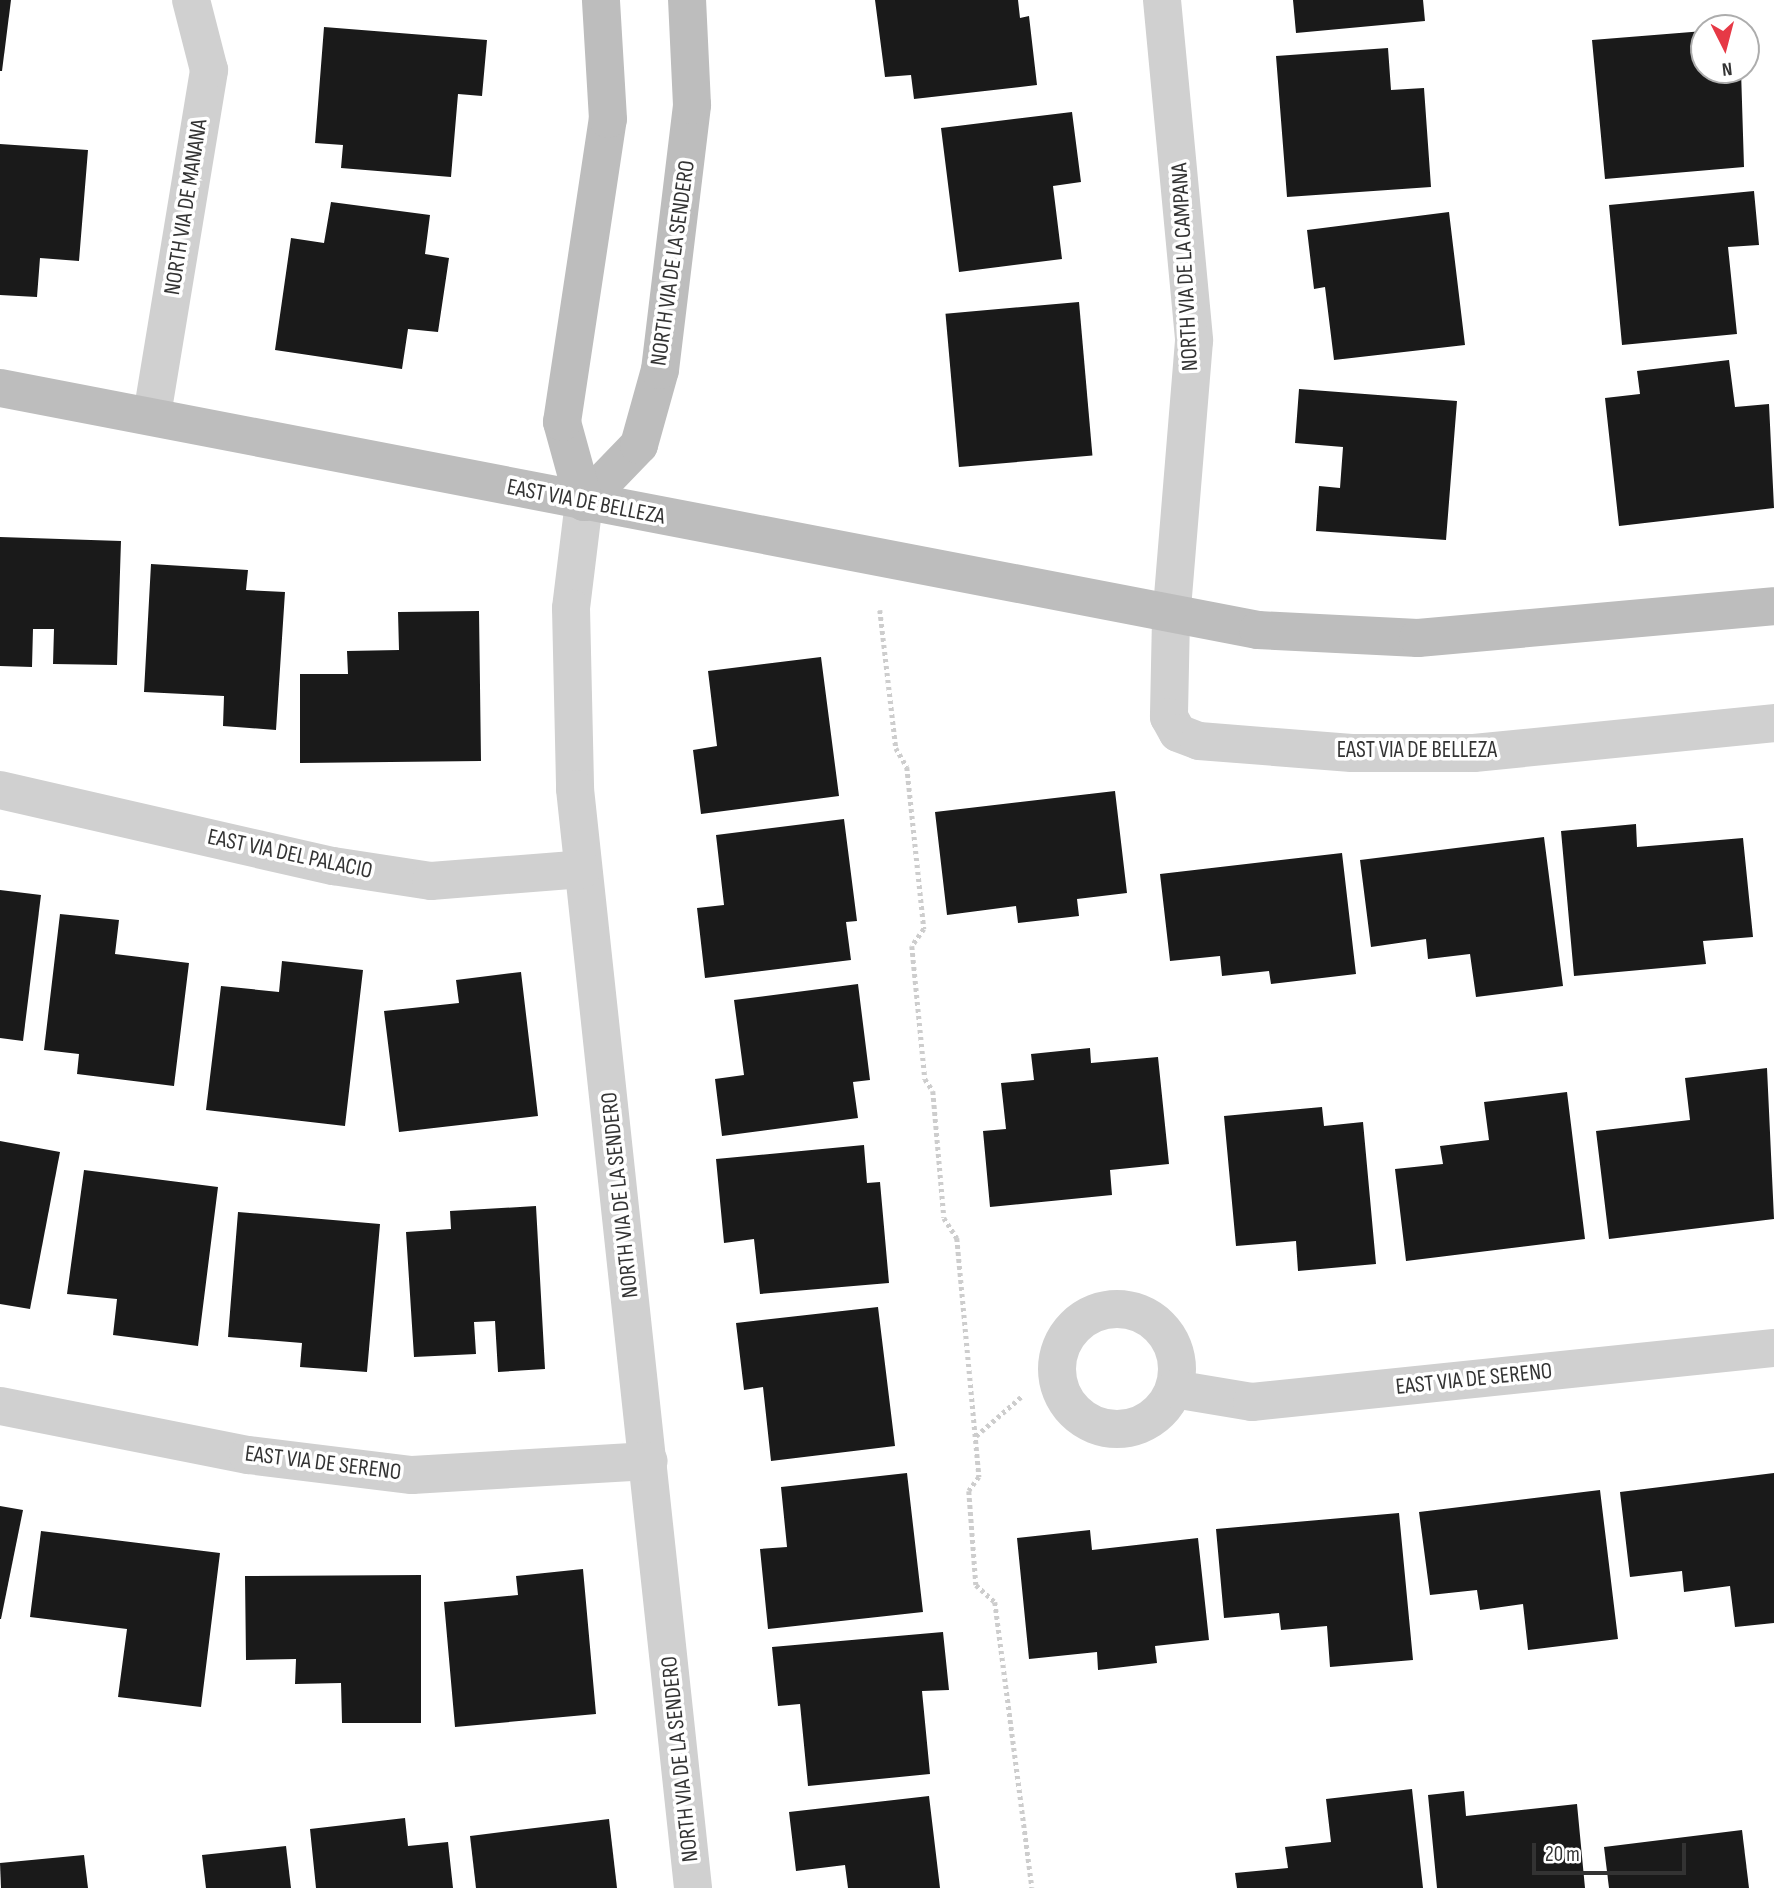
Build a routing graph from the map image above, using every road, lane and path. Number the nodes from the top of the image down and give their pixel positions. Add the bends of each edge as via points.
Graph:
1 (191, 0) edge
2 (601, 0) edge
3 (687, 0) edge
4 (1162, 0) edge
5 (0, 388) edge
6 (152, 415) junction
7 (584, 502) junction
8 (1774, 606) edge
9 (880, 610) dead end
10 (1171, 618) junction
11 (1774, 723) edge
12 (0, 790) edge
13 (583, 869) junction
14 (1774, 1348) edge
15 (1174, 1389) dead end
16 (1022, 1396) dead end
17 (0, 1406) edge
18 (976, 1436) junction
19 (649, 1461) junction
20 (693, 1888) edge
21 (1032, 1888) edge

1 - 6 street, NORTH VIA DE MANANA via 209,70
2 - 7 street, NORTH VIA DE LA SENDERO via 608,118 562,422
3 - 7 street, NORTH VIA DE LA SENDERO via 692,104 660,370 639,445
4 - 10 street, NORTH VIA DE LA CAMPANA via 1194,341
5 - 6 street, EAST VIA DE BELLEZA
6 - 7 street, EAST VIA DE BELLEZA
7 - 10 street, EAST VIA DE BELLEZA
7 - 13 street, NORTH VIA DE LA SENDERO via 570,608 569,701
8 - 10 street, EAST VIA DE BELLEZA via 1418,638 1258,630
9 - 18 path via 896,748 907,767 924,929 912,946 925,1079 933,1091 944,1218 957,1238
10 - 11 street, EAST VIA DE BELLEZA via 1169,717 1178,733 1199,741 1352,753 1474,753
12 - 13 street, EAST VIA DEL PALACIO via 333,866 431,881
13 - 19 street, NORTH VIA DE LA SENDERO
14 - 15 street, EAST VIA DE SERENO via 1252,1402
16 - 18 path
17 - 19 street, EAST VIA DE SERENO via 248,1455 412,1475
18 - 21 path via 979,1477 969,1492 976,1585 995,1602
19 - 20 street, NORTH VIA DE LA SENDERO

